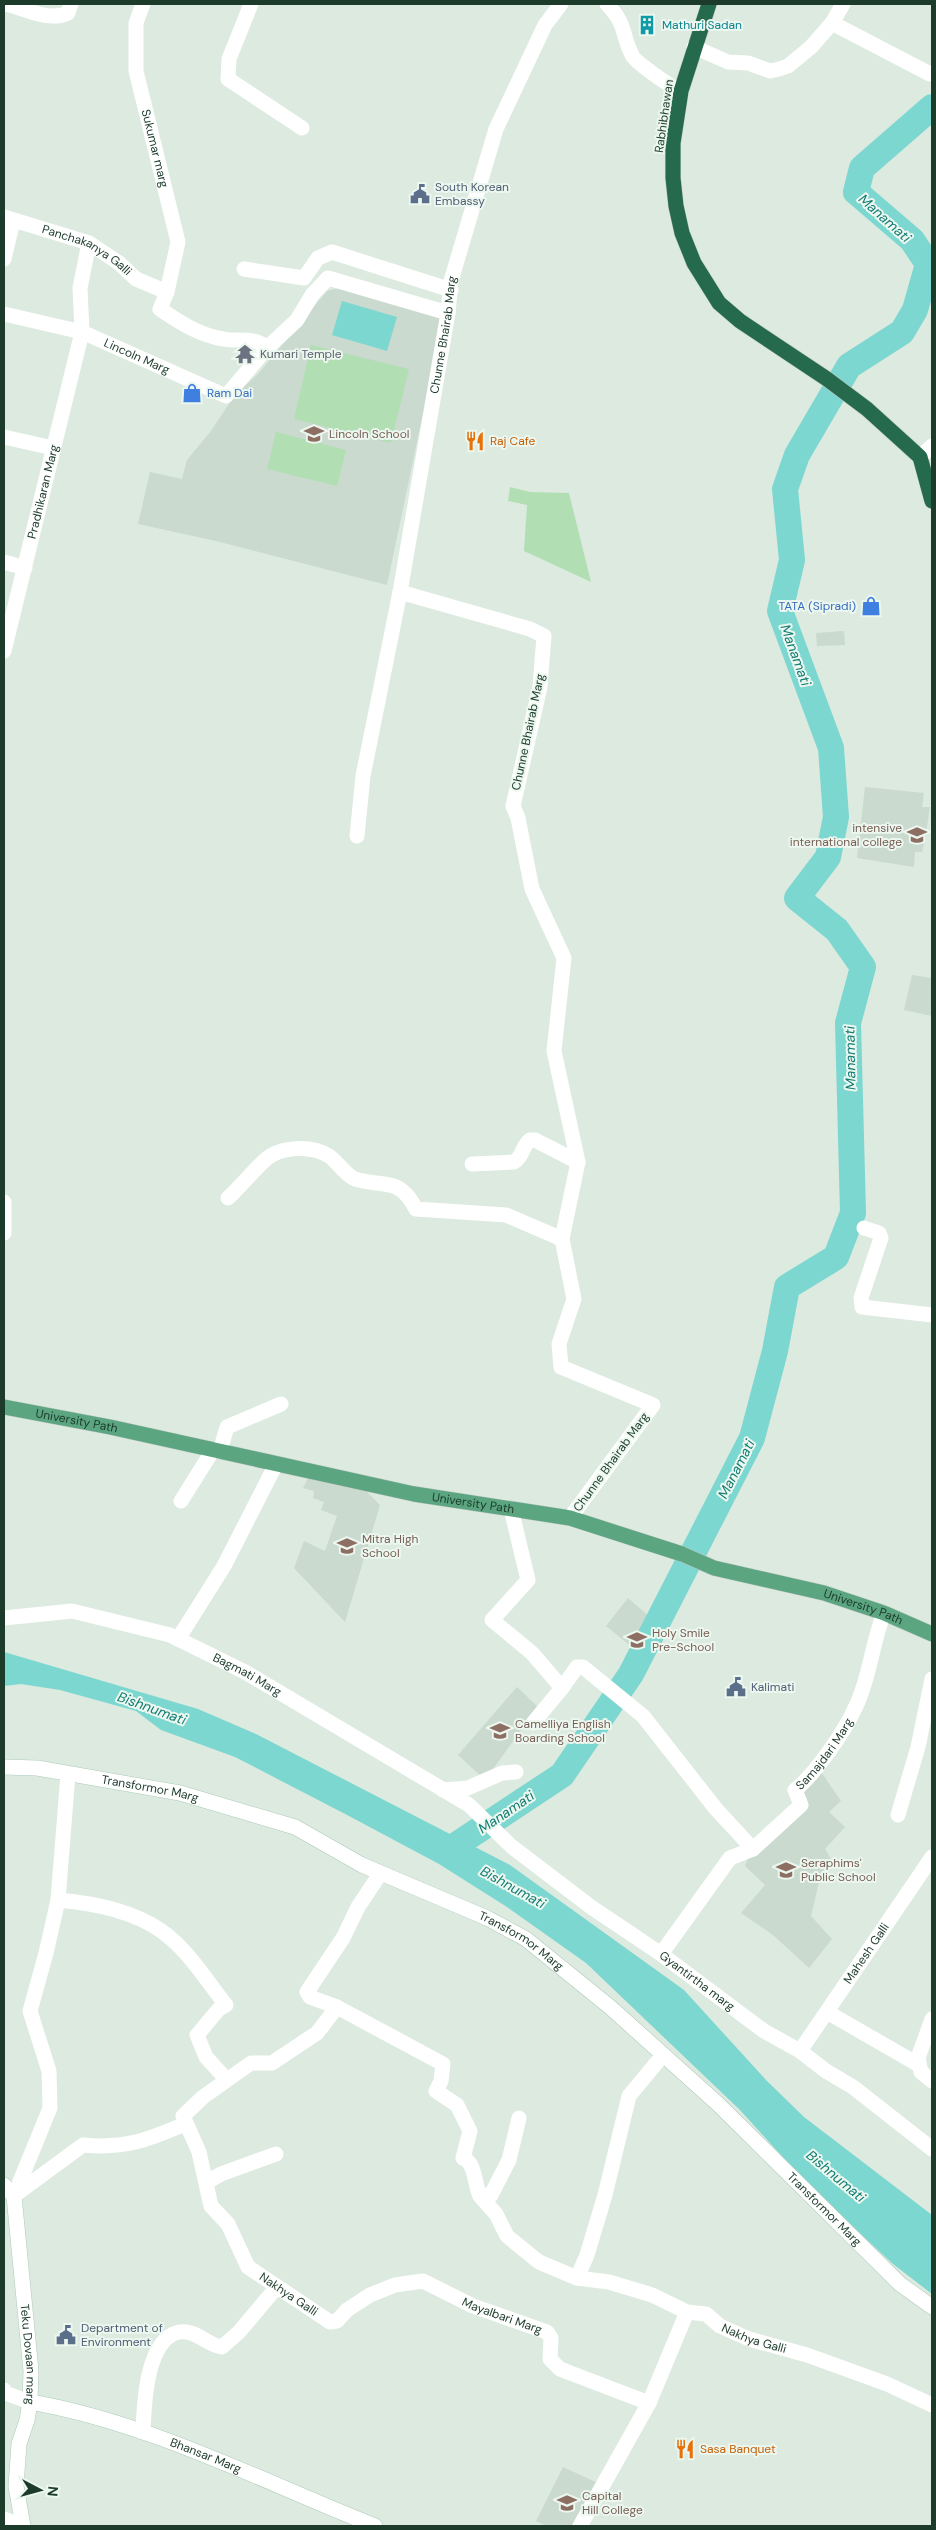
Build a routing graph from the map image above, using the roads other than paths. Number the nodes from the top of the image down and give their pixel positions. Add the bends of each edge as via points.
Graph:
1 (6, 4) edge
2 (71, 4) edge
3 (142, 4) edge
4 (251, 4) edge
5 (561, 4) edge
6 (607, 4) edge
7 (709, 4) edge
8 (844, 4) edge
9 (832, 23) junction
10 (694, 47) junction
11 (930, 74) dead end
12 (681, 91) junction
13 (302, 128) dead end
14 (8, 219) edge
15 (89, 243) junction
16 (4, 259) edge
17 (244, 268) dead end
18 (451, 290) junction
19 (166, 292) junction
20 (448, 313) junction
21 (4, 314) edge
22 (82, 332) junction
23 (267, 348) junction
24 (4, 437) edge
25 (932, 446) edge
26 (53, 448) junction
27 (920, 457) junction
28 (932, 501) edge
29 (4, 562) edge
30 (25, 568) junction
31 (400, 592) junction
32 (4, 651) edge
33 (357, 836) dead end
34 (578, 1162) junction
35 (472, 1164) dead end
36 (228, 1198) dead end
37 (4, 1202) edge
38 (864, 1228) dead end
39 (4, 1233) edge
40 (562, 1238) junction
41 (932, 1315) edge
42 (281, 1404) dead end
43 (4, 1407) edge
44 (216, 1451) junction
45 (276, 1464) junction
46 (181, 1501) dead end
47 (511, 1509) junction
48 (570, 1518) junction
49 (884, 1613) junction
50 (4, 1618) edge
51 (932, 1634) edge
52 (178, 1639) junction
53 (932, 1679) edge
54 (562, 1688) junction
55 (532, 1724) dead end
56 (4, 1767) edge
57 (516, 1772) dead end
58 (68, 1774) junction
59 (442, 1790) junction
60 (469, 1805) joint
61 (898, 1815) dead end
62 (753, 1849) junction
63 (932, 1857) edge
64 (380, 1874) junction
65 (58, 1900) junction
66 (661, 1954) junction
67 (337, 2007) junction
68 (827, 2012) junction
69 (932, 2020) edge
70 (800, 2051) junction
71 (663, 2055) junction
72 (919, 2065) junction
73 (226, 2079) junction
74 (932, 2081) edge
75 (519, 2118) dead end
76 (185, 2124) junction
77 (932, 2149) edge
78 (276, 2154) dead end
79 (207, 2182) junction
80 (9, 2190) edge
81 (480, 2196) junction
82 (577, 2278) junction
83 (277, 2286) junction
84 (932, 2308) edge
85 (687, 2312) junction
86 (337, 2321) joint
87 (4, 2390) edge
88 (30, 2402) junction
89 (649, 2403) junction
90 (932, 2405) edge
91 (143, 2432) junction
92 (4, 2519) edge
93 (23, 2526) edge
94 (375, 2526) edge
95 (580, 2526) edge

1 - 2 street via 58,17 68,13
3 - 19 street, Sukumar marg via 136,23 136,70 178,242
4 - 13 street via 229,59 228,79
5 - 18 street, Chunne Bhairab Marg via 545,25 496,129
6 - 12 street via 623,24 632,57
7 - 10 highway, Rabhibhawan
8 - 9 street
9 - 10 street via 788,66 770,71 748,63 728,62
9 - 11 street
10 - 12 highway, Rabhibhawan
12 - 27 highway, Rabhibhawan via 673,143 673,178 682,233 694,263 719,303 867,409
14 - 15 street, Panchakanya Galli
14 - 16 street
15 - 19 street, Panchakanya Galli via 136,279
15 - 22 street, Pradhikaran Marg via 80,288
17 - 18 street via 304,278 318,258 332,252
18 - 20 street, Chunne Bhairab Marg
19 - 23 street, Sukumar marg via 160,310 186,327 222,339 255,341
20 - 23 street, Lincoln Marg via 328,278 312,295 297,320
20 - 31 street, Chunne Bhairab Marg
21 - 22 street, Lincoln Marg
22 - 23 street, Lincoln Marg via 226,396
22 - 26 street, Pradhikaran Marg
24 - 26 street
25 - 27 street
26 - 30 street, Pradhikaran Marg
27 - 28 highway
29 - 30 street
30 - 32 street, Pradhikaran Marg
31 - 33 street via 363,776
31 - 34 street, Chunne Bhairab Marg via 530,629 544,636 540,687 513,806 532,889 564,958 554,1051
34 - 35 street via 530,1140 514,1162
34 - 40 street, Chunne Bhairab Marg
36 - 40 street via 266,1159 296,1147 310,1148 329,1156 352,1178 396,1186 408,1193 416,1208 506,1215
37 - 39 street
38 - 41 street via 879,1232 881,1238 860,1298 862,1307
40 - 48 street, Chunne Bhairab Marg via 574,1299 559,1344 561,1367 653,1405
42 - 44 street via 227,1427
43 - 44 main road, University Path
44 - 45 main road, University Path
44 - 46 street
45 - 47 main road, University Path via 414,1494
45 - 52 street via 224,1566
47 - 48 main road, University Path
47 - 54 street via 528,1580 492,1620 532,1653
48 - 49 main road, University Path via 682,1554 714,1568 824,1593
49 - 51 main road, University Path
49 - 62 street, Samajdari Marg via 857,1706 815,1771 795,1790 801,1806
50 - 52 street, Bagmati Marg via 72,1611
52 - 59 street, Bagmati Marg via 245,1672
53 - 61 street via 918,1747
54 - 55 street
54 - 62 street via 580,1666 612,1689 643,1716 716,1809
56 - 58 street, Transformor Marg via 37,1768
57 - 59 street via 502,1773 468,1788
58 - 64 street, Transformor Marg via 180,1793 295,1827
58 - 65 street
59 - 60 street, Bagmati Marg
60 - 66 street, Gyantirtha marg via 511,1846 591,1907
62 - 66 street, Samajdari Marg via 730,1858
63 - 68 street, Mahesh Galli
64 - 67 street via 307,1992 310,1997
64 - 71 street, Transformor Marg via 487,1918 526,1939
65 - 73 street via 90,1903 134,1916 160,1930 180,1947 226,2005 197,2035 206,2057
65 - 80 street via 30,2011 48,2071 50,2108
66 - 70 street, Gyantirtha marg via 764,2031
67 - 73 street via 317,2033 272,2063 251,2063
67 - 81 street via 443,2064 436,2090 457,2105 470,2131 463,2158 472,2166 475,2187
68 - 70 street, Mahesh Galli
68 - 72 street
69 - 72 street via 918,2058
70 - 77 street, Gyantirtha marg via 853,2087
71 - 82 street via 629,2096 605,2195
71 - 84 street, Transformor Marg via 718,2104 900,2284
72 - 74 street via 921,2072
73 - 76 street via 183,2116
75 - 81 street via 508,2160 491,2195
76 - 79 street, Nakhya Galli via 199,2152
76 - 80 street via 139,2143 100,2147 83,2145
78 - 79 street
79 - 83 street, Nakhya Galli via 210,2206 228,2224 248,2267
80 - 88 street, Teku Dovaan marg via 31,2371
81 - 82 street, Nakhya Galli via 496,2214 507,2236 539,2262
82 - 85 street, Nakhya Galli via 609,2282
83 - 86 street, Nakhya Galli via 330,2322
83 - 91 street via 222,2347 196,2334 180,2332 166,2338 154,2356
85 - 89 street
85 - 90 street, Nakhya Galli via 706,2314 720,2326 749,2339 807,2355 887,2384
86 - 89 street, Mayalbari Marg via 346,2310 370,2295 395,2285 423,2281 473,2306 547,2332 551,2338 550,2359 560,2369
87 - 88 street, Bhansar Marg
88 - 91 street, Bhansar Marg via 59,2407
88 - 93 street, Teku Dovaan marg via 19,2444 16,2486
89 - 95 street
91 - 94 street, Bhansar Marg
92 - 93 street

